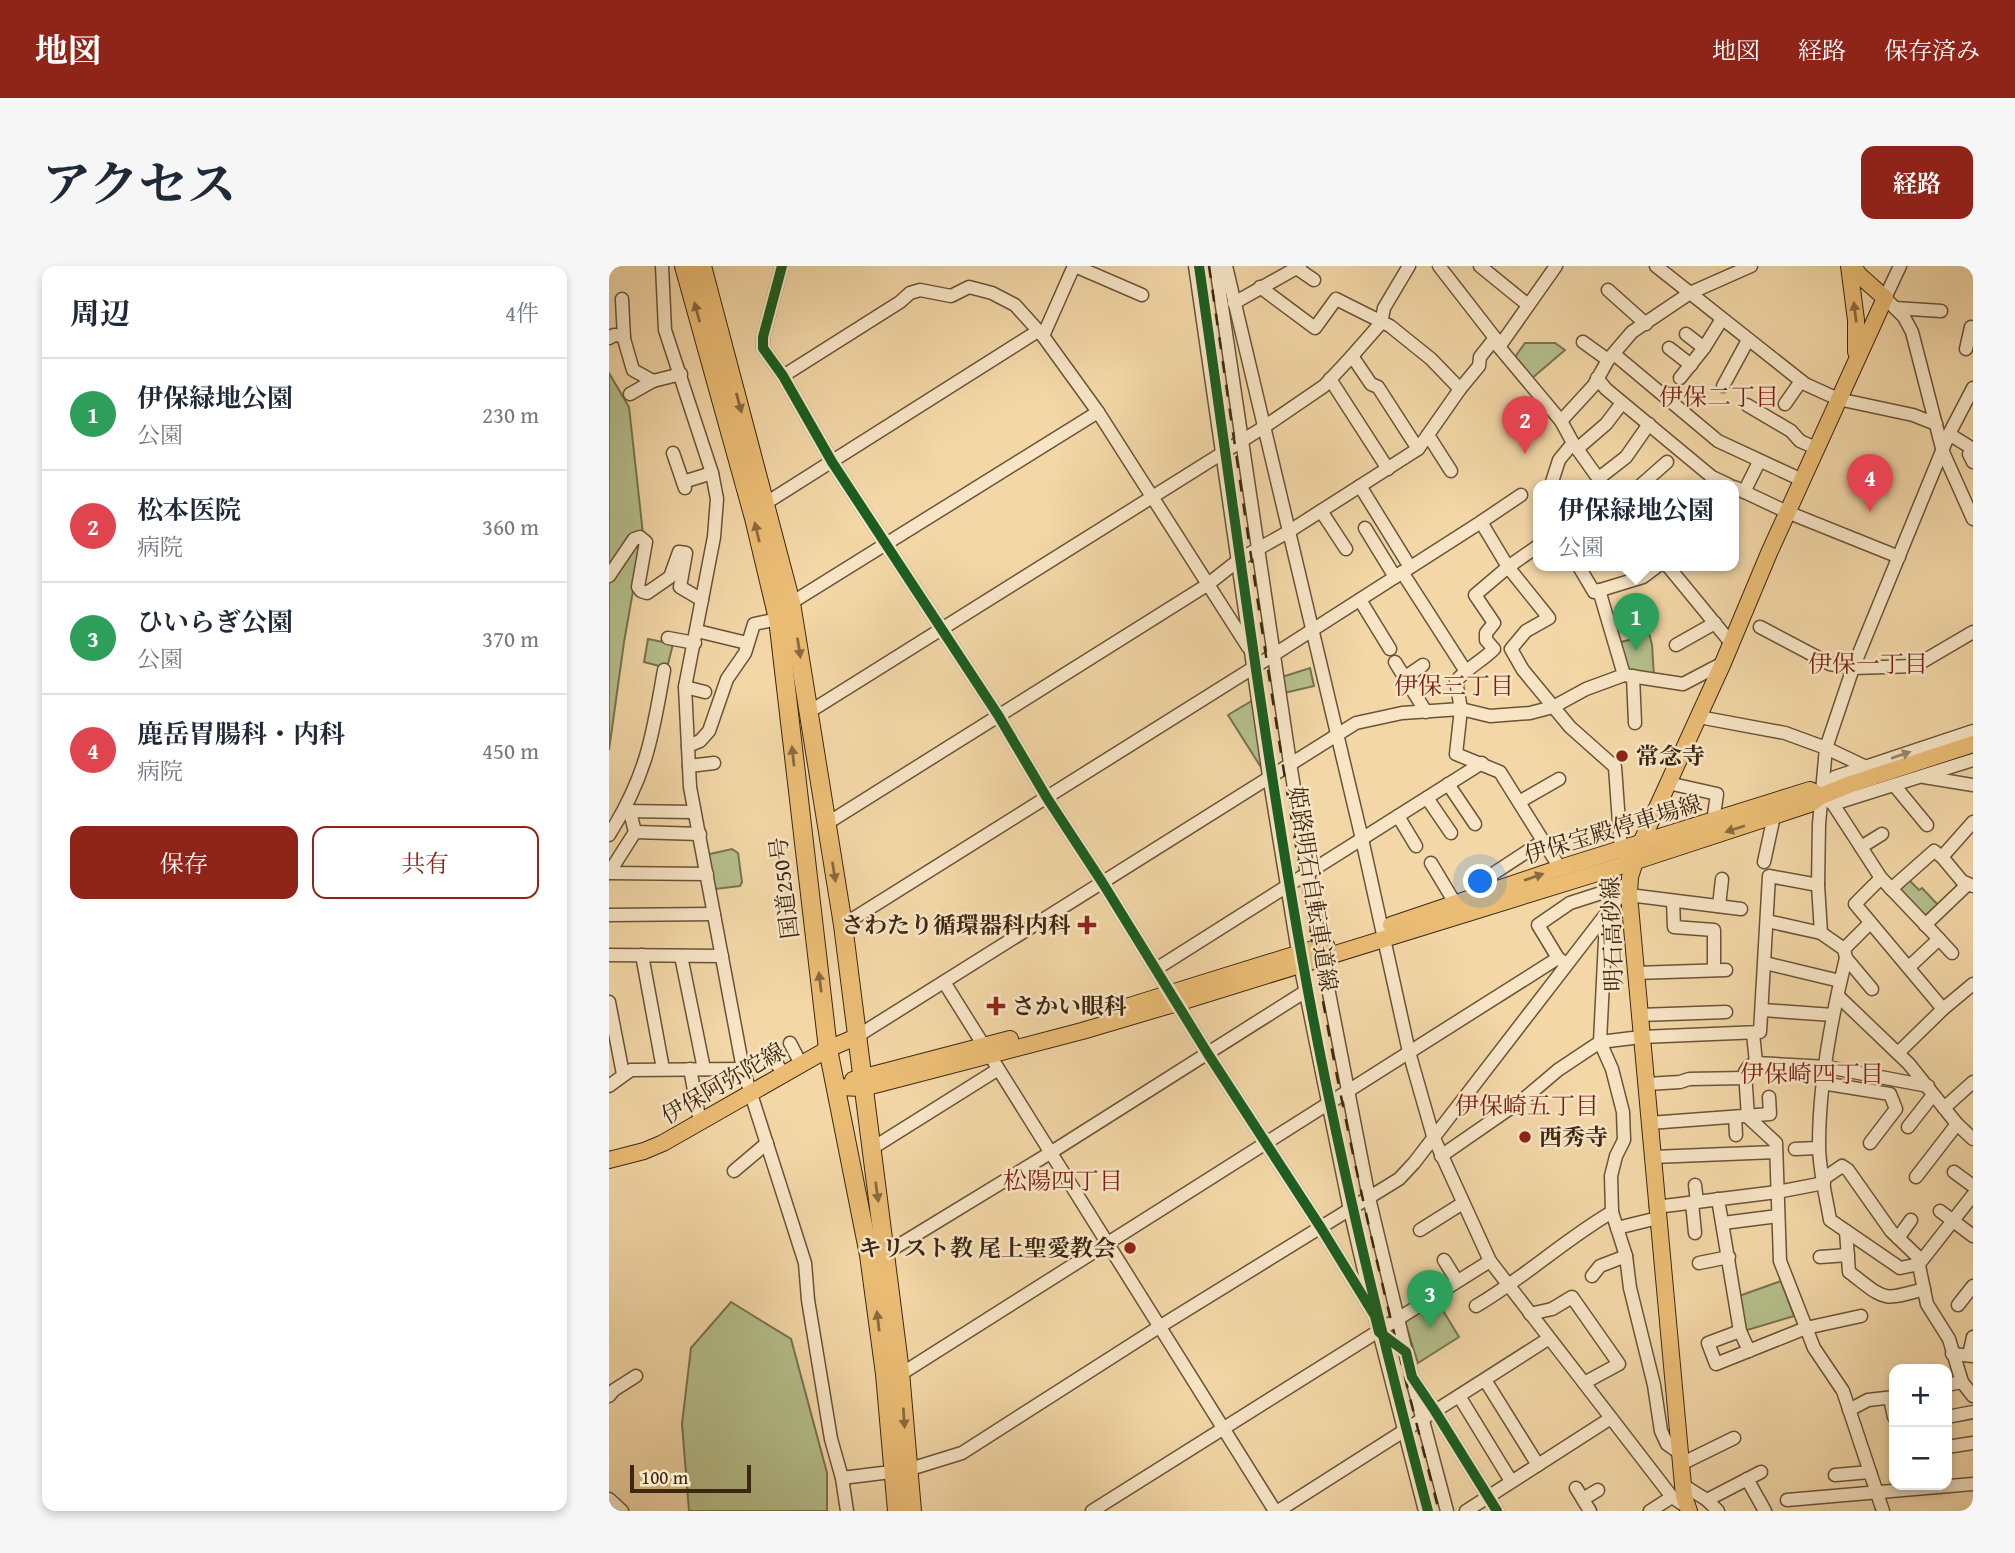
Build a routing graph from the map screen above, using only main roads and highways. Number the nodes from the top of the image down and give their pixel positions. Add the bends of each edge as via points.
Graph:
1 (684, 266) edge
2 (702, 266) edge
3 (1854, 269) edge
4 (1877, 314) junction
5 (1856, 358) junction
6 (1973, 744) edge
7 (1827, 800) junction
8 (1640, 845) junction
9 (1627, 857) junction
10 (1383, 933) junction
11 (856, 1037) junction
12 (828, 1049) junction
13 (862, 1082) junction
14 (835, 1087) junction
15 (609, 1160) edge
16 (900, 1471) junction
17 (1688, 1509) edge
18 (897, 1511) edge
19 (912, 1511) edge

12 -> 1 highway, 国道250号 via 778,620
2 -> 11 highway, 国道250号 via 791,603 843,925
3 - 4 main road
3 - 4 main road, 明石高砂線 via 1890,303
5 -> 3 main road, 明石高砂線
4 - 5 main road, 明石高砂線
5 - 8 main road, 明石高砂線
6 - 7 main road, 伊保宝殿停車場線
7 - 8 main road, 伊保宝殿停車場線 via 1810,790
7 -> 9 main road, 伊保宝殿停車場線
8 - 9 main road, 明石高砂線
9 - 10 main road, 伊保宝殿停車場線
10 -> 9 main road, 伊保宝殿停車場線 via 1560,868
9 - 17 main road, 明石高砂線 via 1680,1459 1678,1491
10 - 13 main road, 伊保宝殿停車場線 via 989,1057
11 - 12 main road, 伊保阿弥陀線
11 - 13 highway, 国道250号
12 - 14 highway, 国道250号
12 - 15 main road, 伊保阿弥陀線 via 643,1152
13 - 14 main road, 伊保宝殿停車場線
13 -> 16 highway, 国道250号 via 901,1374
16 -> 14 highway, 国道250号 via 869,1255
16 - 18 highway, 国道250号
16 - 19 highway, 国道250号

